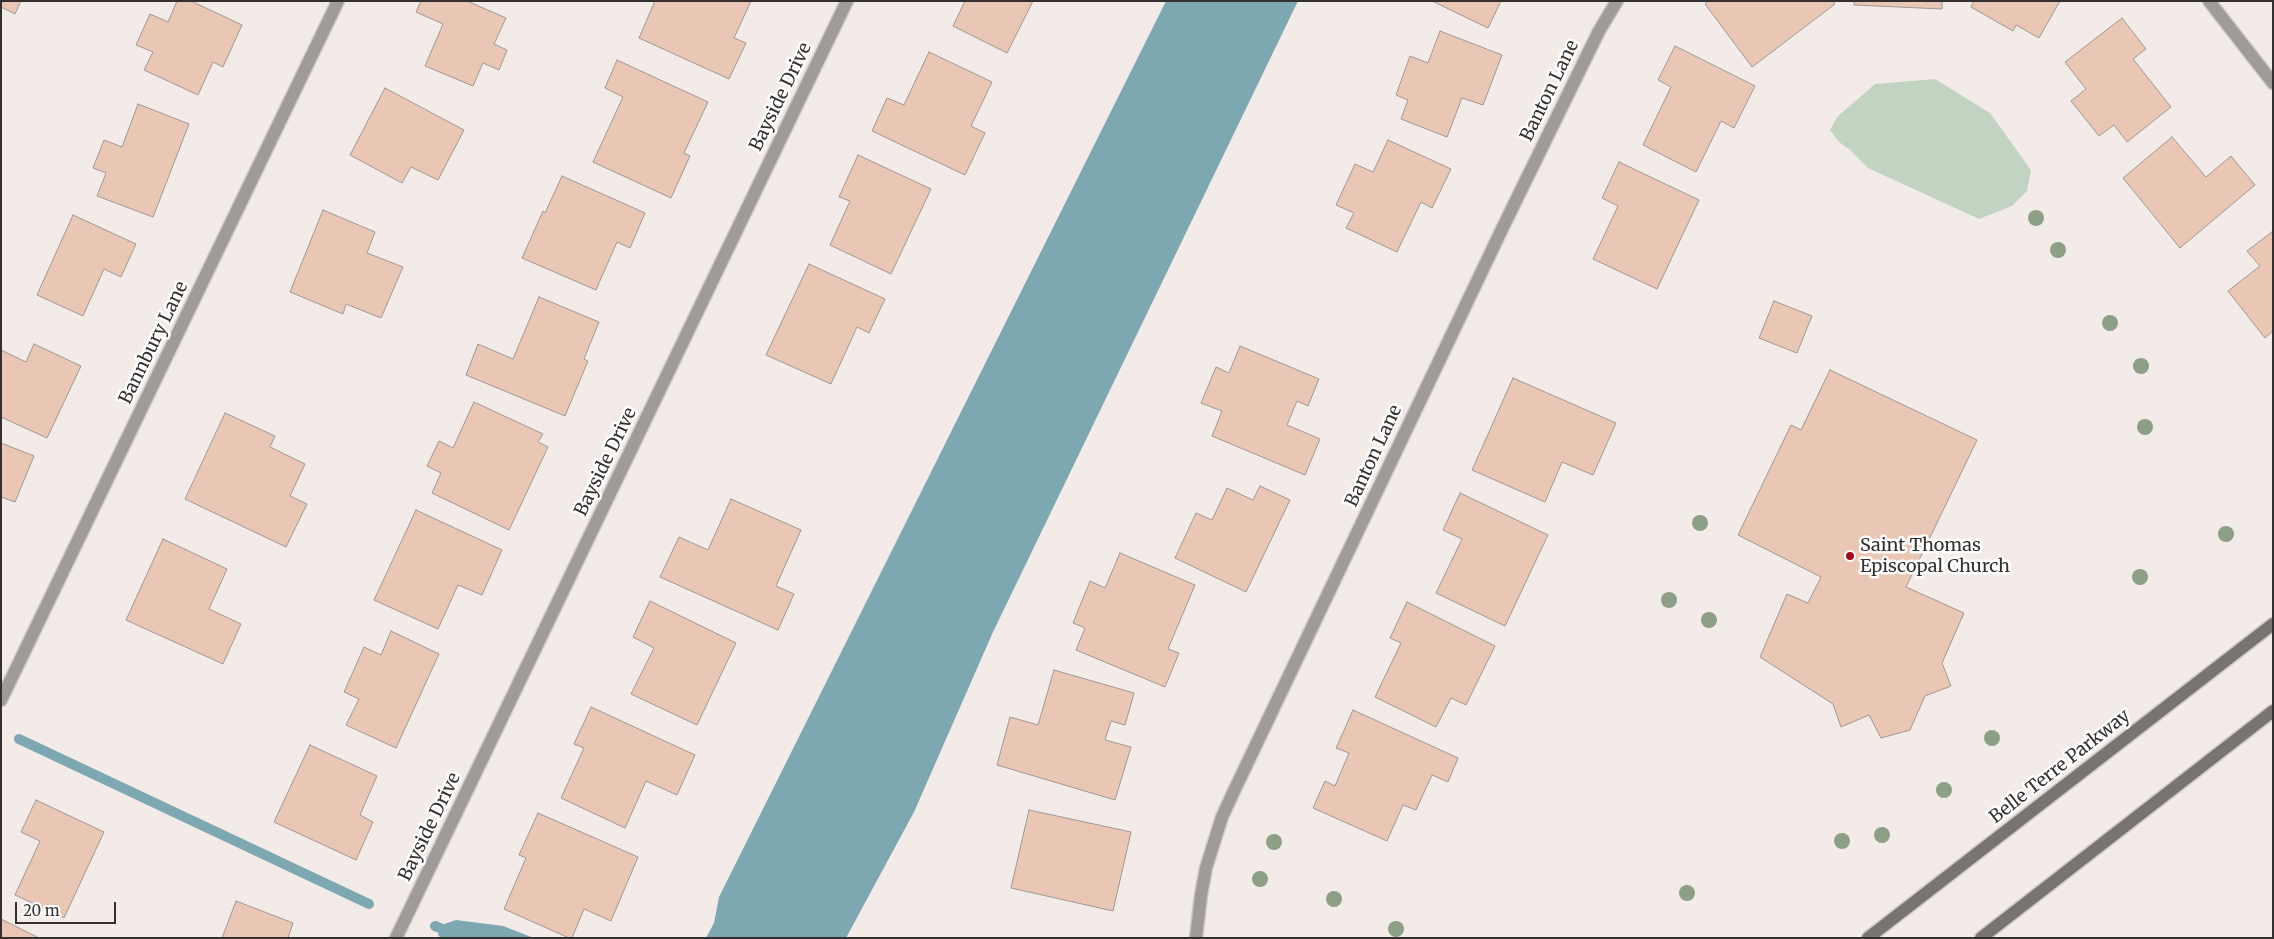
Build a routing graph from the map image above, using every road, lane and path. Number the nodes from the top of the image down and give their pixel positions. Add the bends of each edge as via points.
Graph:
1 (338, 1) edge
2 (847, 1) edge
3 (1616, 1) edge
4 (2209, 1) edge
5 (2273, 83) edge
6 (2273, 624) edge
7 (1, 700) edge
8 (2273, 711) edge
9 (396, 938) edge
10 (1196, 938) edge
11 (1868, 938) edge
12 (1981, 938) edge

1 - 7 street, Bannbury Lane
2 - 9 street, Bayside Drive
3 - 10 street, Banton Lane via 1503,227 1230,800 1206,868
4 - 5 street
6 - 11 main road, Belle Terre Parkway
8 - 12 main road

